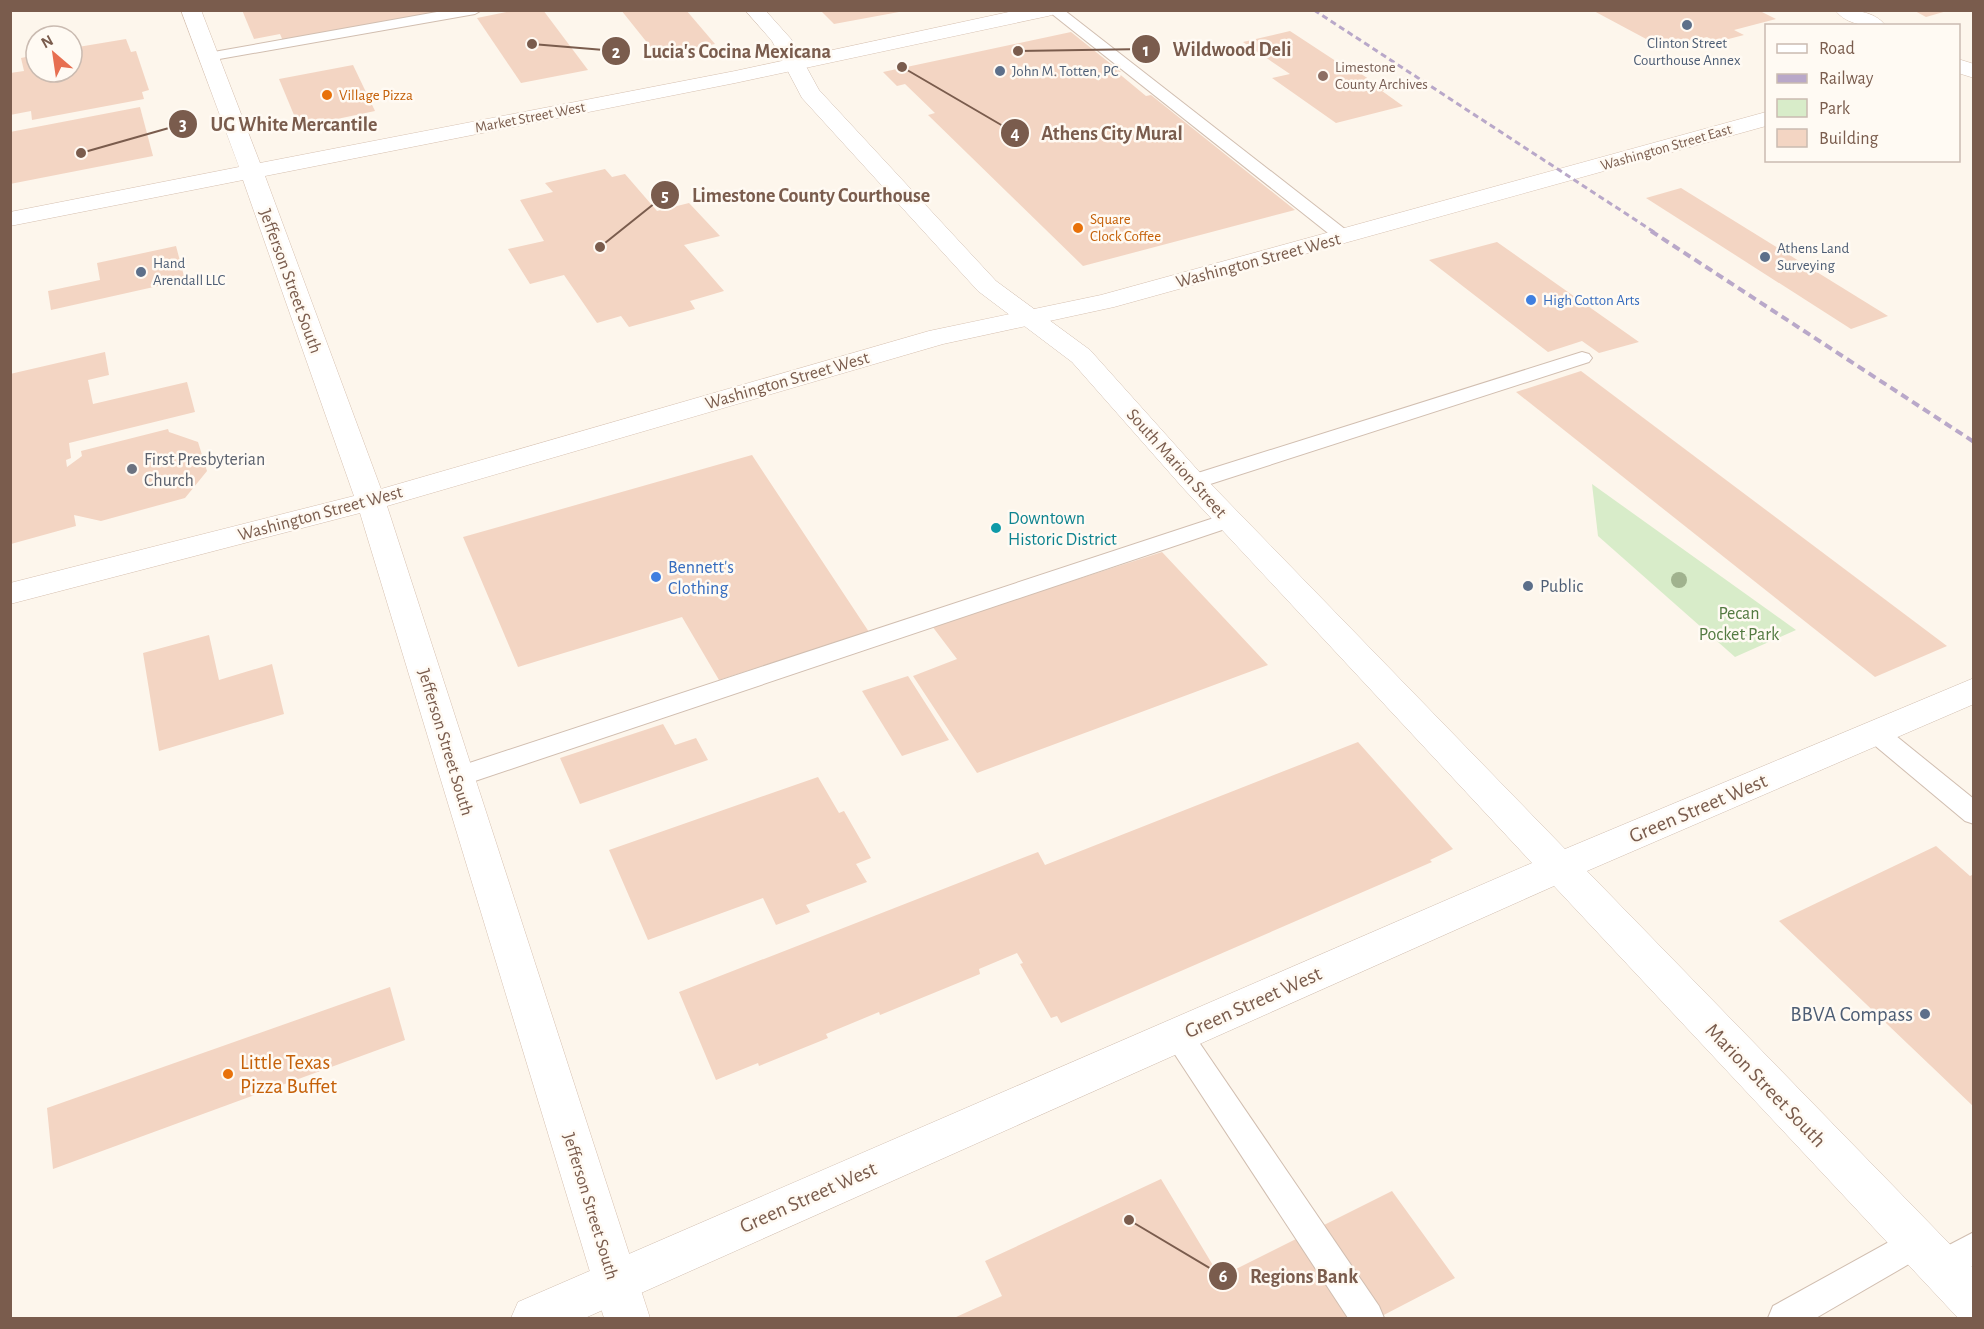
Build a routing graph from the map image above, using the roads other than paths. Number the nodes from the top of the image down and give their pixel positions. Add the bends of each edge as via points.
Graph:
1 (191, 10) edge
2 (754, 10) edge
3 (1048, 10) edge
4 (1054, 10) edge
5 (1844, 10) edge
6 (472, 11) edge
7 (1872, 24) edge
8 (208, 57) junction
9 (796, 63) junction
10 (1765, 120) edge
11 (251, 170) junction
12 (1566, 176) joint
13 (10, 219) edge
14 (1344, 237) junction
15 (1029, 318) junction
16 (1582, 358) dead end
17 (1193, 482) junction
18 (370, 501) junction
19 (1229, 519) junction
20 (10, 594) edge
21 (1974, 690) edge
22 (1876, 733) junction
23 (457, 777) junction
24 (1974, 814) edge
25 (1559, 867) junction
26 (1178, 1035) junction
27 (1943, 1252) edge
28 (621, 1300) edge
29 (1974, 1302) edge
30 (534, 1318) edge
31 (1367, 1318) edge
32 (1785, 1318) edge

1 - 8 street, Jefferson Street South
2 - 9 street, South Marion Street via 781,39
3 - 9 street, Market Street West
4 - 14 lane
5 - 7 street
6 - 8 lane
8 - 11 street, Jefferson Street South
9 - 11 street, Market Street West
9 - 15 street, South Marion Street via 810,93 834,120 987,286
10 - 12 street, Washington Street East
11 - 13 street, Market Street West
11 - 18 street, Jefferson Street South
12 - 14 street, Washington Street West
14 - 15 street, Washington Street West via 1106,302
15 - 17 street, South Marion Street via 1081,356
15 - 18 street, Washington Street West via 938,337
16 - 17 lane
17 - 19 street, South Marion Street
18 - 20 street, Washington Street West
18 - 23 street, Jefferson Street South
19 - 23 lane
19 - 25 street, South Marion Street
21 - 22 street, Green Street West
22 - 24 lane
22 - 25 street, Green Street West
23 - 28 street, Jefferson Street South
25 - 26 street, Green Street West
25 - 27 street, Marion Street South
26 - 28 street, Green Street West
26 - 31 lane
27 - 29 street, Marion Street South
27 - 32 lane
28 - 30 street, Green Street West

